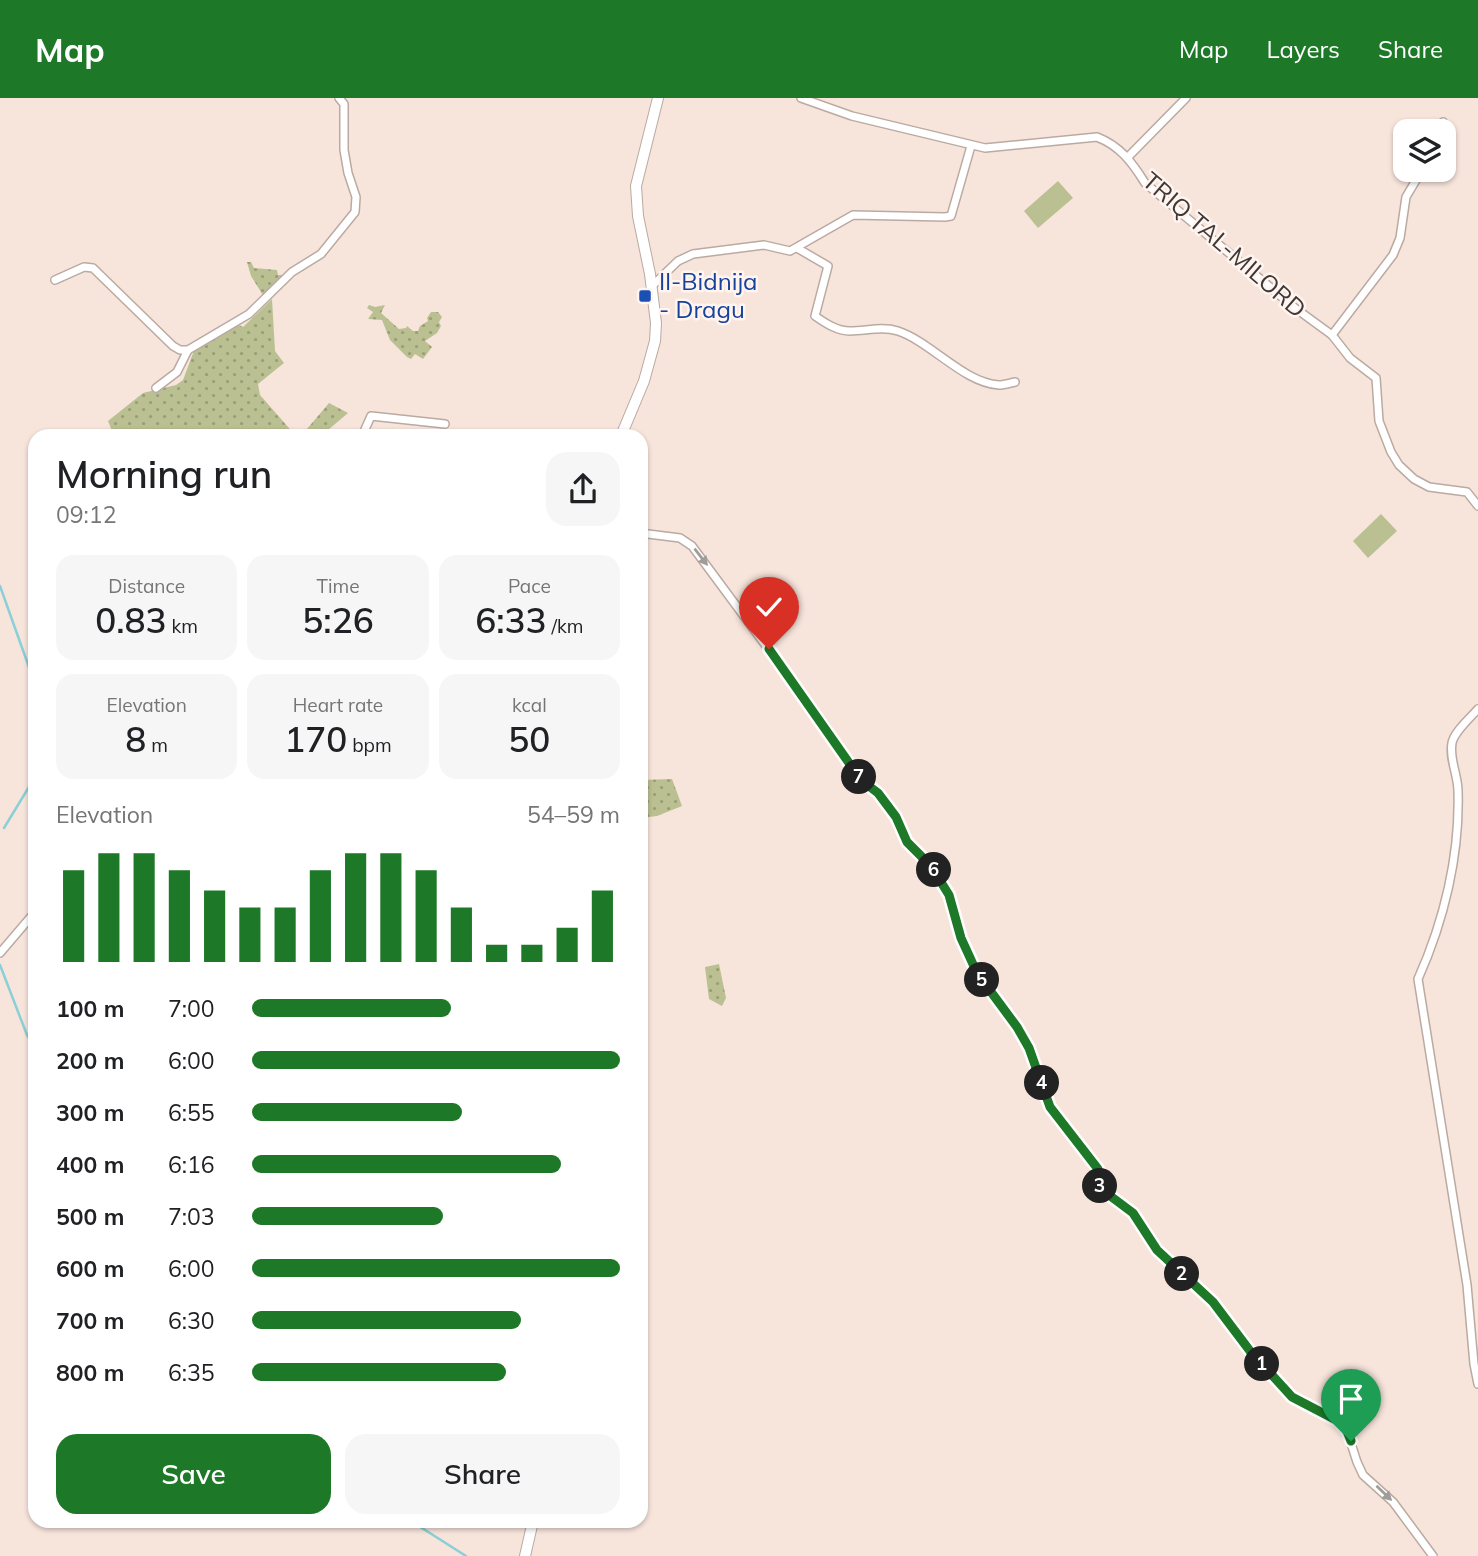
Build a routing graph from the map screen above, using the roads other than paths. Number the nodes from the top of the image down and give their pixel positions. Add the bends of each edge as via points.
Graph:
1 (339, 98) edge
2 (658, 98) edge
3 (801, 98) edge
4 (1186, 98) edge
5 (971, 146) junction
6 (1128, 157) junction
7 (1415, 182) edge
8 (797, 248) junction
9 (55, 280) dead end
10 (651, 287) junction
11 (1332, 335) junction
12 (188, 350) junction
13 (1015, 382) dead end
14 (156, 388) dead end
15 (444, 424) dead end
16 (365, 429) edge
17 (621, 429) edge
18 (1478, 506) edge
19 (648, 534) edge
20 (1478, 709) edge
21 (28, 920) edge
22 (0, 953) edge
23 (1478, 1384) edge
24 (531, 1528) edge
25 (525, 1556) edge
26 (1433, 1556) edge

1 - 12 street via 344,104 344,150 356,197 355,212 321,254 292,272 249,314
2 - 10 street via 636,186
3 - 5 street, TRIQ TAL-MILORD
4 - 6 street
5 - 6 street, TRIQ TAL-MILORD via 1097,137
5 - 8 street via 951,216 853,215
6 - 11 street, TRIQ TAL-MILORD via 1145,183
7 - 11 street via 1406,197 1393,255
8 - 10 street via 790,251 764,245 693,254 678,261
8 - 13 street via 828,266 815,316 827,325 847,331 899,332 970,375 998,385
9 - 12 street via 84,267 93,268 173,346
10 - 17 street via 655,341 644,381
11 - 18 street, TRIQ TAL-MILORD via 1350,358 1377,380 1380,421 1399,465 1429,487 1467,492
12 - 14 street via 177,372
15 - 16 street via 371,415
19 -> 26 street via 680,538 692,546 861,780 896,817 907,842 931,866 949,895 977,973 1017,1027 1050,1107 1098,1169 1101,1189 1133,1213 1157,1250 1213,1302 1292,1397 1338,1421 1347,1431 1363,1475 1393,1502
20 - 23 street via 1452,740 1458,788 1457,846 1432,949 1418,979 1467,1285
21 - 22 street
24 - 25 street

